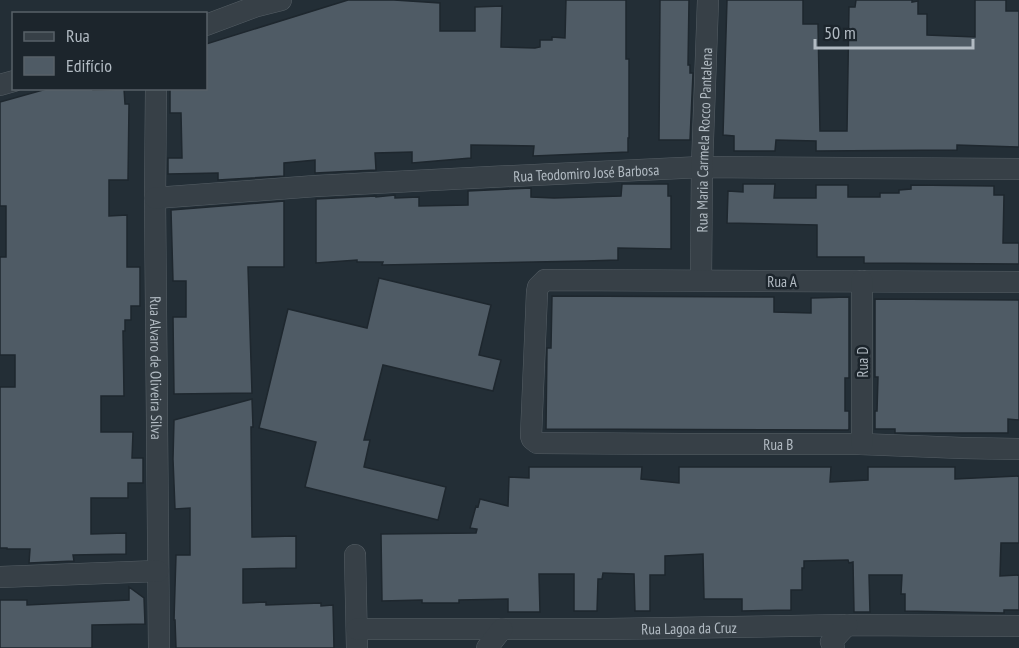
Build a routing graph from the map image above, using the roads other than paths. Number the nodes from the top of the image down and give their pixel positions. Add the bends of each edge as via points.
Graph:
1 (281, 0) edge
2 (708, 0) edge
3 (207, 25) edge
4 (156, 90) edge
5 (702, 167) junction
6 (1019, 169) edge
7 (155, 198) junction
8 (701, 280) junction
9 (862, 281) junction
10 (1019, 282) edge
11 (537, 442) joint
12 (862, 444) junction
13 (1019, 449) edge
14 (355, 555) dead end
15 (158, 570) junction
16 (0, 576) edge
17 (847, 625) junction
18 (1019, 626) edge
19 (502, 629) junction
20 (607, 629) junction
21 (357, 638) edge
22 (829, 646) edge
23 (159, 648) edge
24 (487, 648) edge
25 (617, 648) edge

1 - 3 street
2 - 5 street, Rua Maria Carmela Rocco Pantalena
4 - 7 street, Rua Alvaro de Oliveira Silva
5 - 6 street, Rua Teodomiro José Barbosa
5 - 7 street, Rua Teodomiro José Barbosa
5 - 8 street, Rua Maria Carmela Rocco Pantalena
7 - 15 street, Rua Alvaro de Oliveira Silva
8 - 9 street, Rua A
8 - 11 street, Rua A via 544,280 537,292 531,436
9 - 10 street, Rua A
9 - 12 street, Rua D
11 - 12 street, Rua B
12 - 13 street, Rua B
14 - 21 street
15 - 16 street
15 - 23 street, Rua Alvaro de Oliveira Silva
17 - 18 street, Rua Lagoa da Cruz
17 - 20 street, Rua Lagoa da Cruz
17 - 22 street
19 - 20 street, Rua Lagoa da Cruz
19 - 21 street, Rua Lagoa da Cruz
19 - 24 street
20 - 25 street

